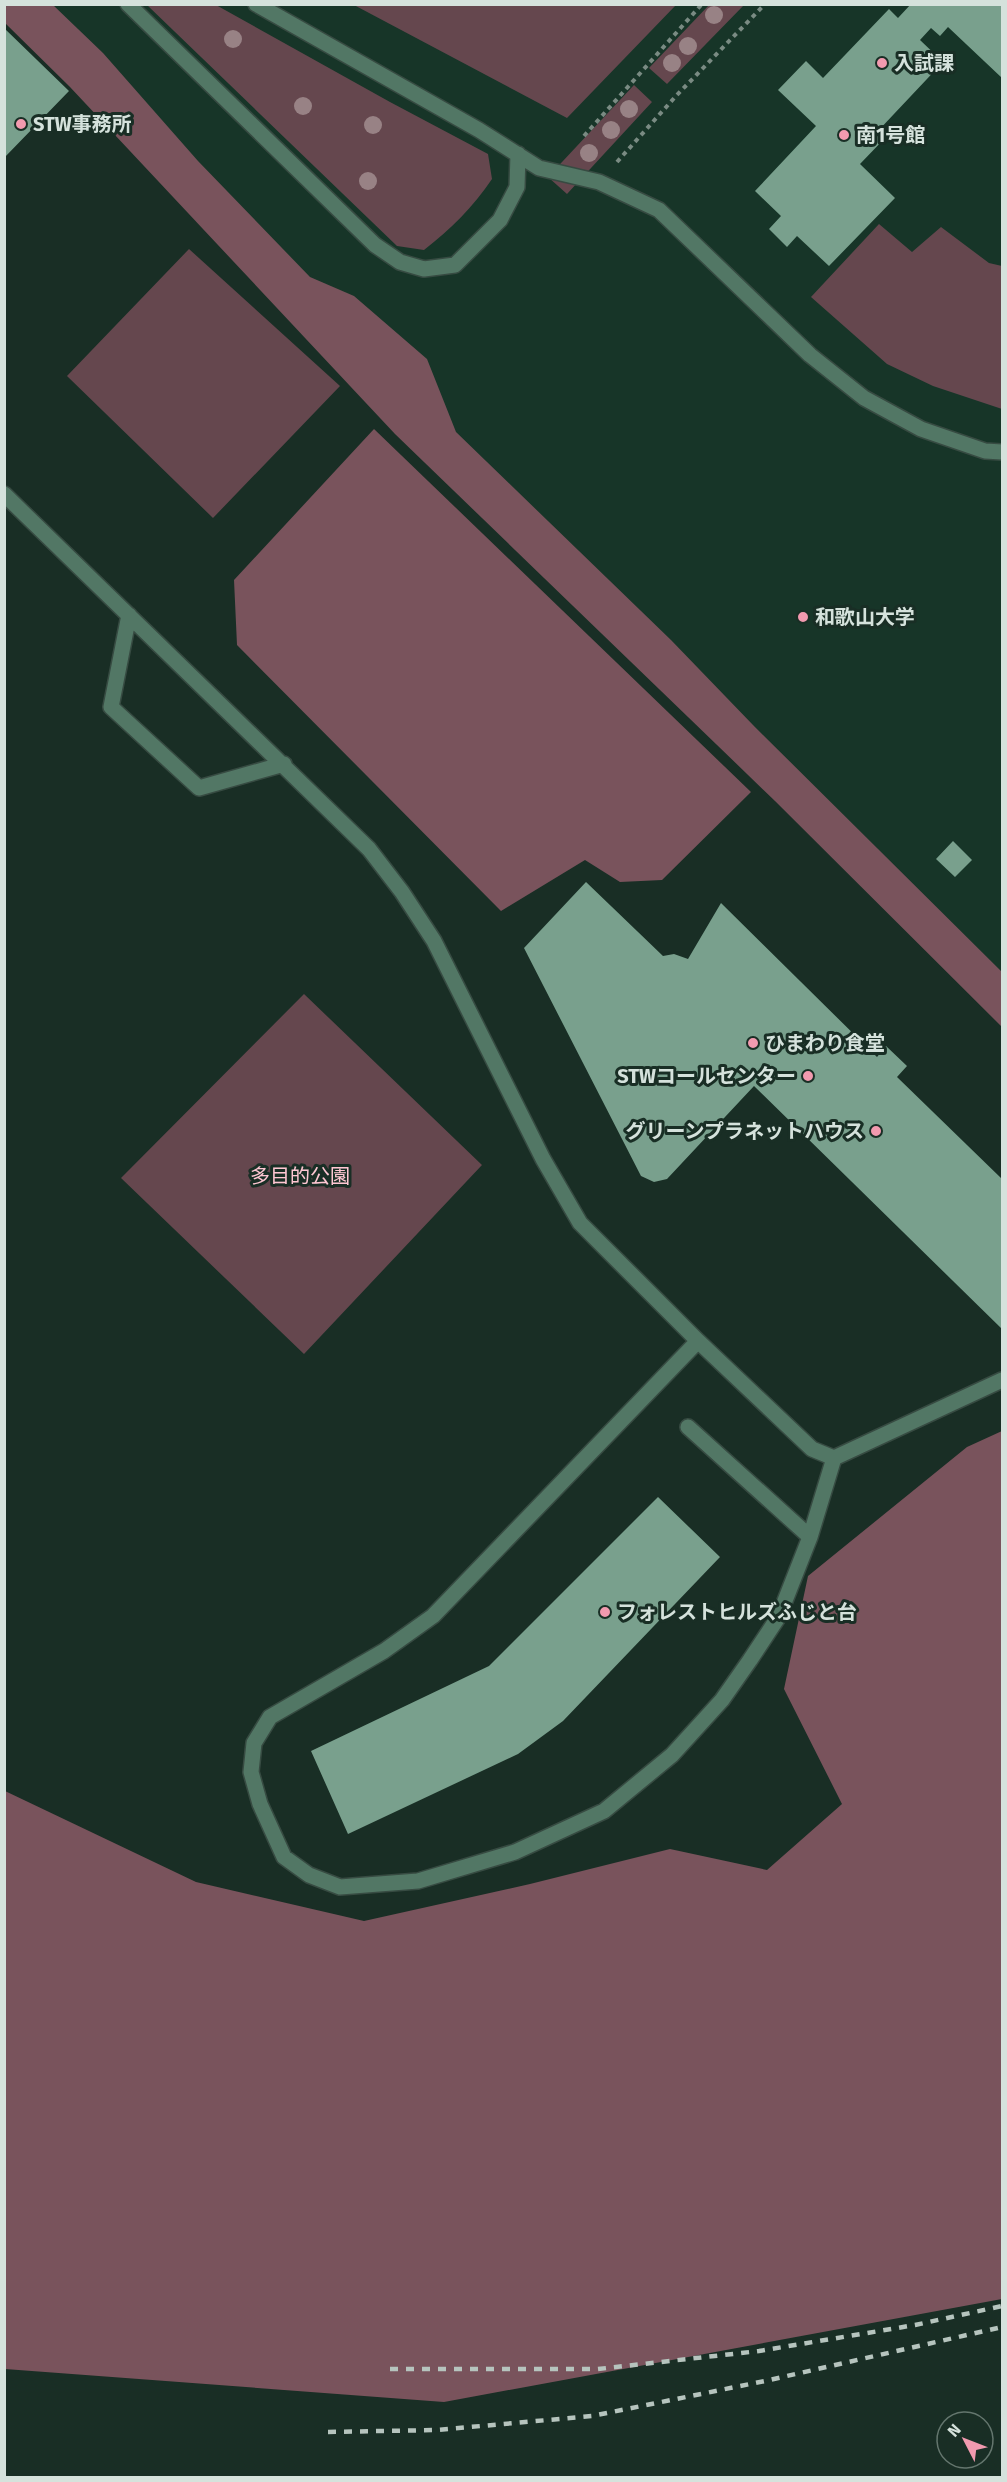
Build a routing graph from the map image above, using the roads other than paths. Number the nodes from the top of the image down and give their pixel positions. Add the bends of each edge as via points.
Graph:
1 (128, 4) edge
2 (256, 4) edge
3 (518, 154) junction
4 (1002, 452) edge
5 (4, 494) edge
6 (129, 615) junction
7 (284, 764) junction
8 (698, 1341) junction
9 (1002, 1380) edge
10 (688, 1427) dead end
11 (834, 1458) junction
12 (810, 1537) junction

1 - 3 lane via 375,245 400,262 424,269 455,265 500,220 518,187
2 - 3 lane
3 - 4 lane via 538,168 598,182 658,210 810,355 864,398 921,429 985,451
5 - 6 lane
6 - 7 lane
6 - 7 lane via 111,707 199,788
7 - 8 lane via 369,849 434,941 543,1159 580,1223
8 - 11 lane via 812,1449
8 - 12 lane via 433,1616 384,1651 270,1717 254,1743 251,1772 260,1804 284,1857 309,1875 340,1887 418,1881 515,1852 604,1811 672,1755 722,1701 779,1616
9 - 11 lane
10 - 12 lane
11 - 12 lane

